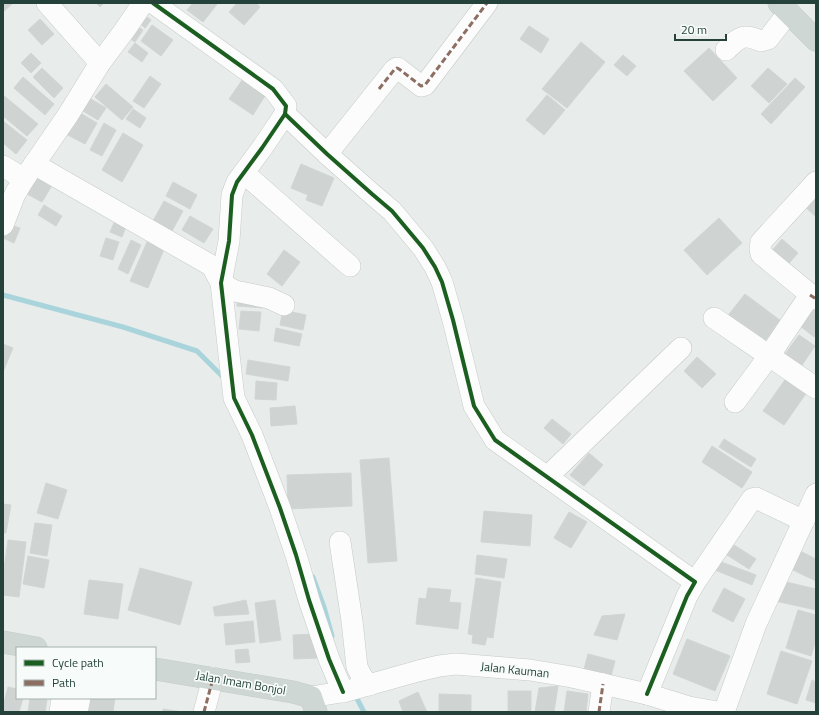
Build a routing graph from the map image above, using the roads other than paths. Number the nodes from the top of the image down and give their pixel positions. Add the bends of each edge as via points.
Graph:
1 (47, 3) edge
2 (143, 3) edge
3 (153, 3) edge
4 (487, 3) edge
5 (784, 8) edge
6 (816, 40) edge
7 (726, 50) dead end
8 (100, 62) junction
9 (285, 114) junction
10 (327, 154) junction
11 (3, 166) edge
12 (29, 171) junction
13 (244, 173) junction
14 (816, 182) edge
15 (3, 225) edge
16 (350, 266) dead end
17 (221, 283) junction
18 (813, 297) edge
19 (284, 305) dead end
20 (714, 318) dead end
21 (681, 348) dead end
22 (769, 356) junction
23 (816, 388) edge
24 (735, 402) dead end
25 (547, 478) junction
26 (816, 494) edge
27 (804, 521) junction
28 (340, 542) dead end
29 (695, 582) junction
30 (3, 642) edge
31 (30, 647) edge
32 (156, 669) edge
33 (213, 678) junction
34 (603, 684) junction
35 (355, 689) junction
36 (647, 694) junction
37 (62, 699) edge
38 (80, 699) edge
39 (314, 705) edge
40 (60, 712) edge
41 (77, 712) edge
42 (204, 712) edge
43 (599, 712) edge
44 (718, 712) edge
45 (724, 712) edge

1 - 8 street
2 - 8 street
3 - 9 street via 273,89 286,106
4 - 10 street via 425,85 421,86 397,68 394,70
5 - 6 main road
5 - 7 street via 768,39 761,41 752,37 739,38
8 - 12 street via 68,115
9 - 10 street
9 - 13 street
10 - 25 street via 392,211 423,248 442,282 474,406 495,440
11 - 12 street
12 - 15 street via 15,194
12 - 17 street via 212,266
13 - 16 street
13 - 17 street via 232,195 229,241
14 - 18 street via 761,242 760,249 761,254
17 - 19 street via 235,291 269,298
17 - 35 street via 232,386 280,508 329,659
18 - 22 street
20 - 22 street
21 - 25 street
22 - 23 street
22 - 24 street
25 - 29 street
26 - 27 street
27 - 29 street via 756,498 752,499
27 - 45 street via 756,624
28 - 35 street via 357,667 362,676
29 - 36 street
30 - 31 main road
32 - 33 main road, Jalan Imam Bonjol
33 - 39 main road, Jalan Imam Bonjol via 293,692
33 - 42 street
34 - 35 street, Jalan Kauman via 530,670 456,664 418,671
34 - 36 street, Jalan Kauman
34 - 43 street
35 - 39 street, Jalan Kauman
36 - 44 street, Jalan Kauman via 689,707
37 - 40 street
38 - 41 street

